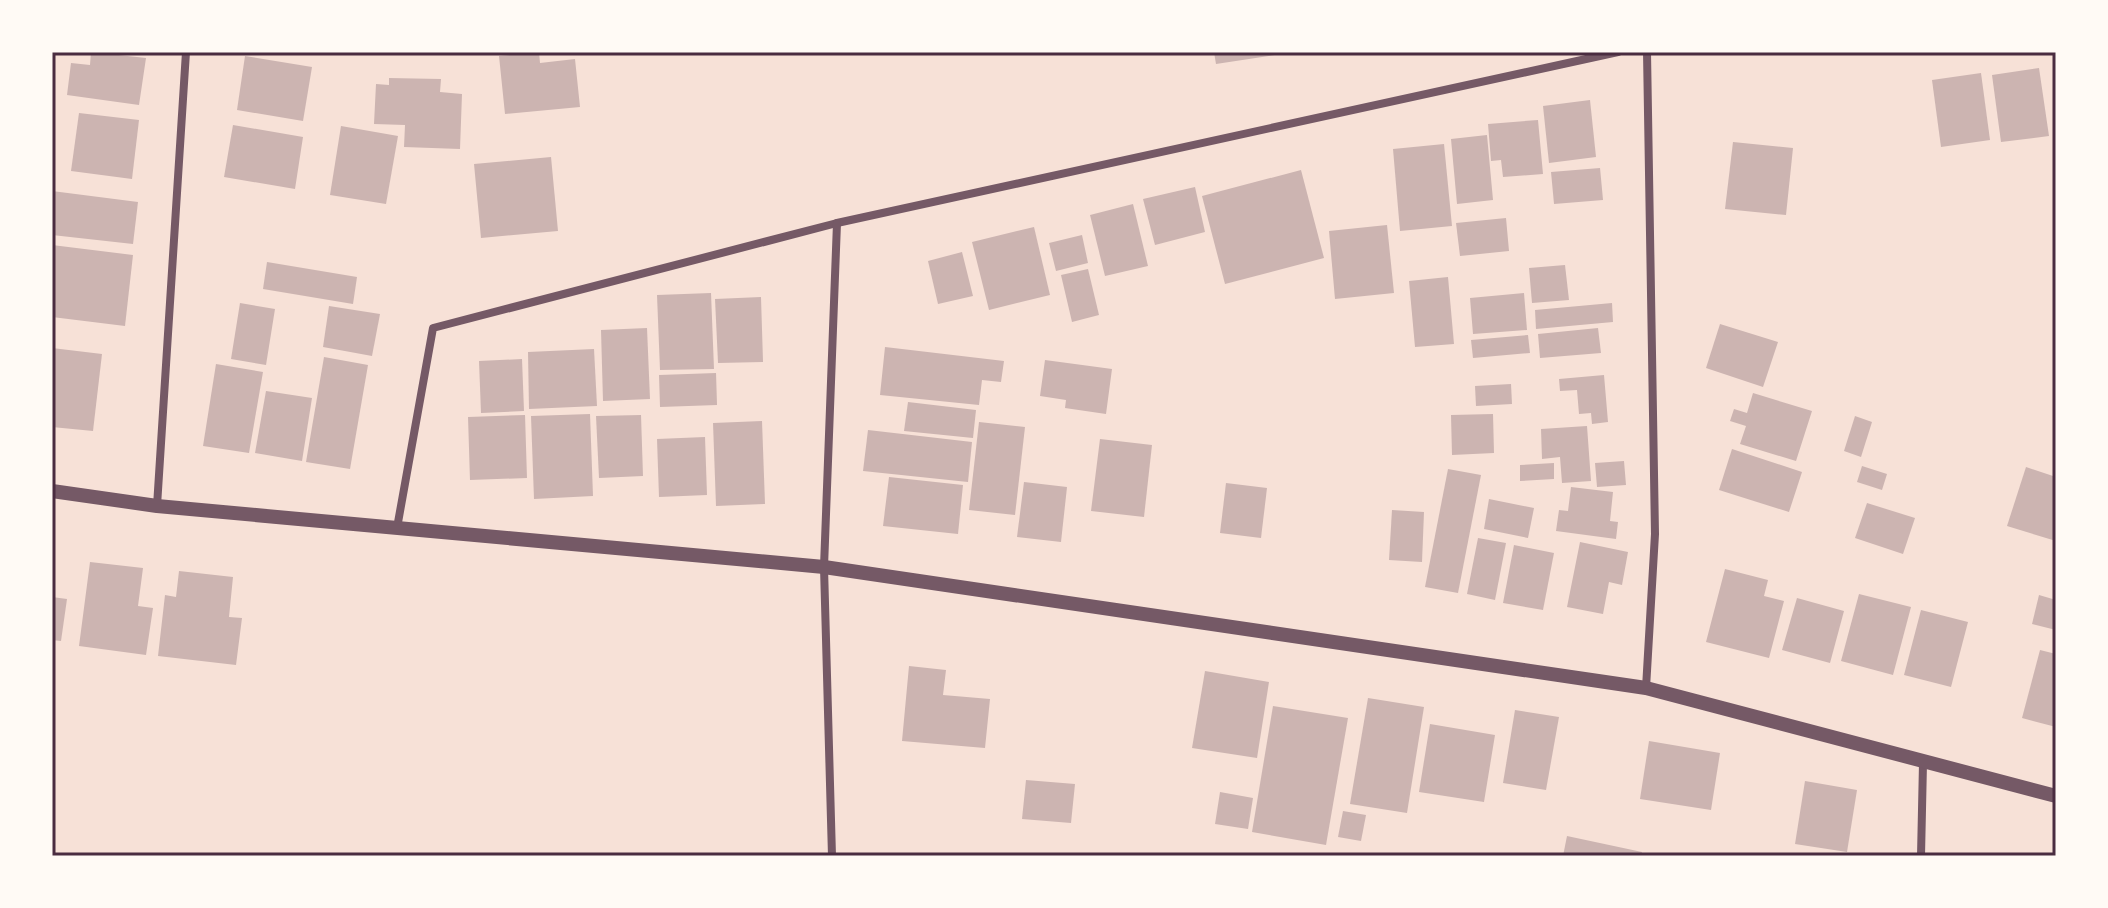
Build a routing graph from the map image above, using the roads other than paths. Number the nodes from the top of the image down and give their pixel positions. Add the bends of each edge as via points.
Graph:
1 (186, 52) edge
2 (1618, 52) edge
3 (1647, 52) edge
4 (837, 223) junction
5 (52, 491) edge
6 (157, 506) junction
7 (397, 528) junction
8 (824, 567) junction
9 (1646, 688) junction
10 (1923, 763) junction
11 (2056, 796) edge
12 (832, 856) edge
13 (1921, 856) edge

1 - 6 street
2 - 4 street
3 - 9 street via 1655,534
4 - 7 street via 433,328
4 - 8 street
5 - 6 street
6 - 7 street
7 - 8 street
8 - 9 street
8 - 12 street
9 - 10 street
10 - 11 street
10 - 13 street

